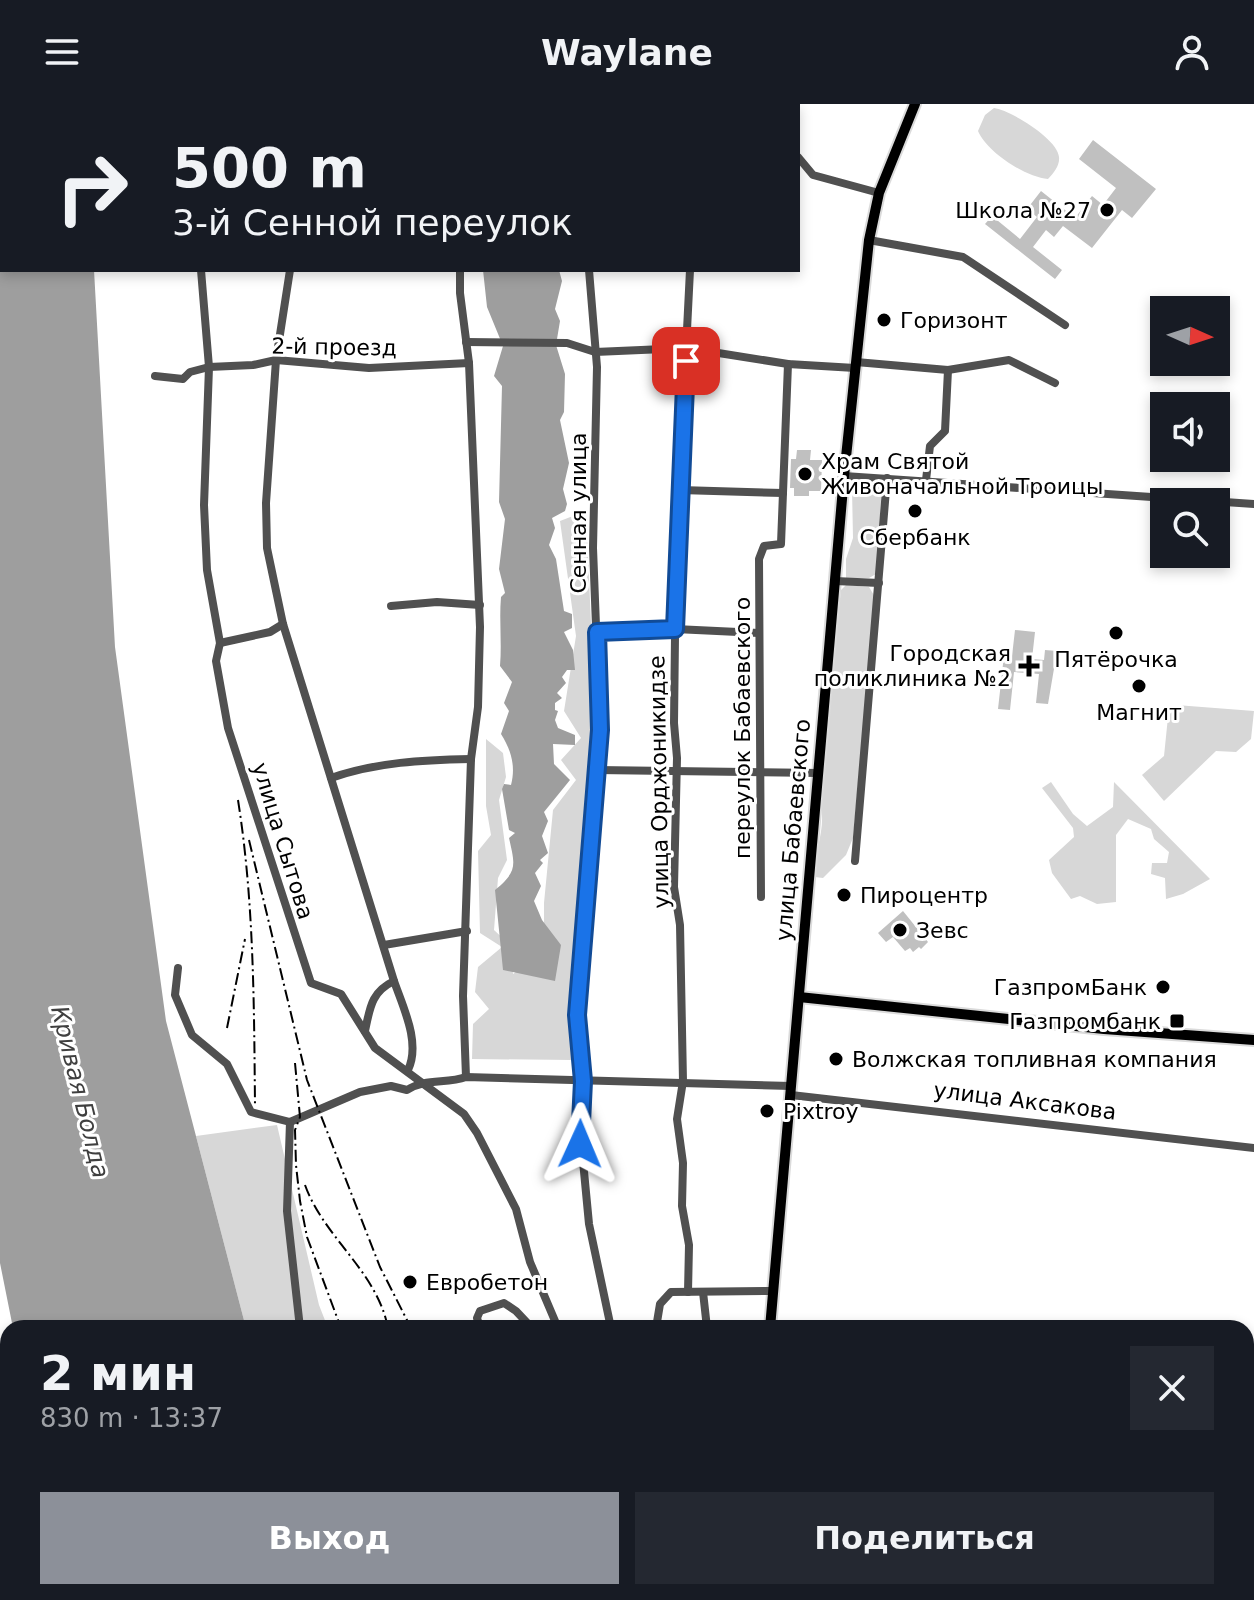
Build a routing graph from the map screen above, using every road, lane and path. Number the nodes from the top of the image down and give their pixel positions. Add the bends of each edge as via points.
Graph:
1 (915, 104) edge
2 (800, 159) edge
3 (879, 193) junction
4 (869, 240) junction
5 (201, 272) edge
6 (290, 272) edge
7 (460, 272) edge
8 (589, 272) edge
9 (690, 272) edge
10 (1065, 325) dead end
11 (466, 342) junction
12 (687, 348) junction
13 (595, 352) junction
14 (276, 360) junction
15 (469, 363) junction
16 (788, 364) junction
17 (855, 365) junction
18 (209, 367) junction
19 (948, 370) junction
20 (155, 376) dead end
21 (1055, 383) dead end
22 (844, 476) junction
23 (887, 478) junction
24 (926, 480) junction
25 (680, 490) junction
26 (783, 493) junction
27 (1254, 504) edge
28 (835, 581) junction
29 (879, 583) junction
30 (480, 605) junction
31 (391, 606) dead end
32 (283, 624) junction
33 (675, 629) junction
34 (597, 632) junction
35 (759, 633) junction
36 (220, 643) junction
37 (471, 759) junction
38 (597, 770) junction
39 (759, 771) junction
40 (677, 772) junction
41 (819, 773) junction
42 (331, 778) junction
43 (855, 861) dead end
44 (761, 897) dead end
45 (467, 931) junction
46 (384, 945) junction
47 (178, 968) dead end
48 (394, 981) junction
49 (799, 997) junction
50 (365, 1031) junction
51 (1254, 1040) edge
52 (408, 1070) junction
53 (466, 1077) junction
54 (583, 1081) junction
55 (683, 1081) junction
56 (423, 1082) junction
57 (791, 1090) junction
58 (290, 1122) junction
59 (1254, 1148) edge
60 (774, 1291) junction
61 (688, 1292) junction
62 (703, 1292) junction
63 (299, 1320) edge
64 (478, 1320) edge
65 (524, 1320) edge
66 (555, 1320) edge
67 (609, 1320) edge
68 (657, 1320) edge
69 (706, 1320) edge
70 (771, 1320) edge

1 - 3 main road, улица Бабаевского
2 - 3 street via 813,175
3 - 4 main road, улица Бабаевского
4 - 10 street via 963,257
4 - 17 main road, улица Бабаевского
5 - 18 street, улица Сытова
6 - 14 street
7 - 11 street
8 - 13 street, Сенная улица
9 - 12 street, улица Орджоникидзе
11 - 13 street via 567,343
11 - 15 street
12 - 13 street
12 - 16 street
12 - 25 street, улица Орджоникидзе
13 - 34 street, Сенная улица
14 - 15 street, 2-й проезд via 369,368
14 - 18 street, 2-й проезд
14 - 32 street via 267,548
15 - 30 street
16 - 17 street
16 - 26 street
17 - 19 street
17 - 22 main road, улица Бабаевского
18 - 20 street, 2-й проезд via 183,379
18 - 36 street, улица Сытова via 204,505 207,570
19 - 21 street via 1009,360
19 - 24 street via 945,431 930,446
22 - 23 street
22 - 28 main road, улица Бабаевского
23 - 24 street
23 - 29 street
24 - 27 street
25 - 26 street
25 - 33 street, улица Орджоникидзе
26 - 35 street, переулок Бабаевского via 781,544 764,546 759,559
28 - 29 street
28 - 41 main road, улица Бабаевского
29 - 43 street
30 - 31 street
30 - 37 street
32 - 36 street
32 - 42 street
33 - 34 street
33 - 35 street
33 - 40 street, улица Орджоникидзе
34 - 38 street, Сенная улица
35 - 39 street, переулок Бабаевского
36 - 50 street, улица Сытова via 216,661 228,728 311,983 341,994
37 - 42 street via 410,760
37 - 45 street
38 - 40 street
38 - 54 street, Сенная улица via 577,1015
39 - 40 street
39 - 41 street
39 - 44 street, переулок Бабаевского
40 - 55 street, улица Орджоникидзе via 674,887 680,925
41 - 49 main road, улица Бабаевского
42 - 46 street
45 - 46 street
45 - 53 street
46 - 48 street
47 - 58 street via 175,995 192,1035 227,1064 251,1112
48 - 50 street via 372,997
48 - 52 street via 411,1033
49 - 51 main road
49 - 57 main road, улица Бабаевского
50 - 52 street, улица Сытова via 375,1048
52 - 56 street, улица Сытова
53 - 54 street, улица Аксакова
53 - 56 street, улица Аксакова
54 - 55 street, улица Аксакова
54 - 67 street, Сенная улица via 581,1170
55 - 57 street, улица Аксакова
55 - 61 street, улица Орджоникидзе via 677,1119
56 - 58 street, улица Аксакова via 407,1090 391,1086 360,1092
56 - 66 street, улица Сытова via 464,1114 477,1133 516,1209 530,1262
57 - 59 street, улица Аксакова
57 - 60 main road, улица Бабаевского
58 - 63 street via 287,1211
60 - 62 street
60 - 70 main road, улица Бабаевского
61 - 62 street
61 - 68 street via 671,1292 660,1304
62 - 69 street
64 - 65 street via 480,1311 504,1303

